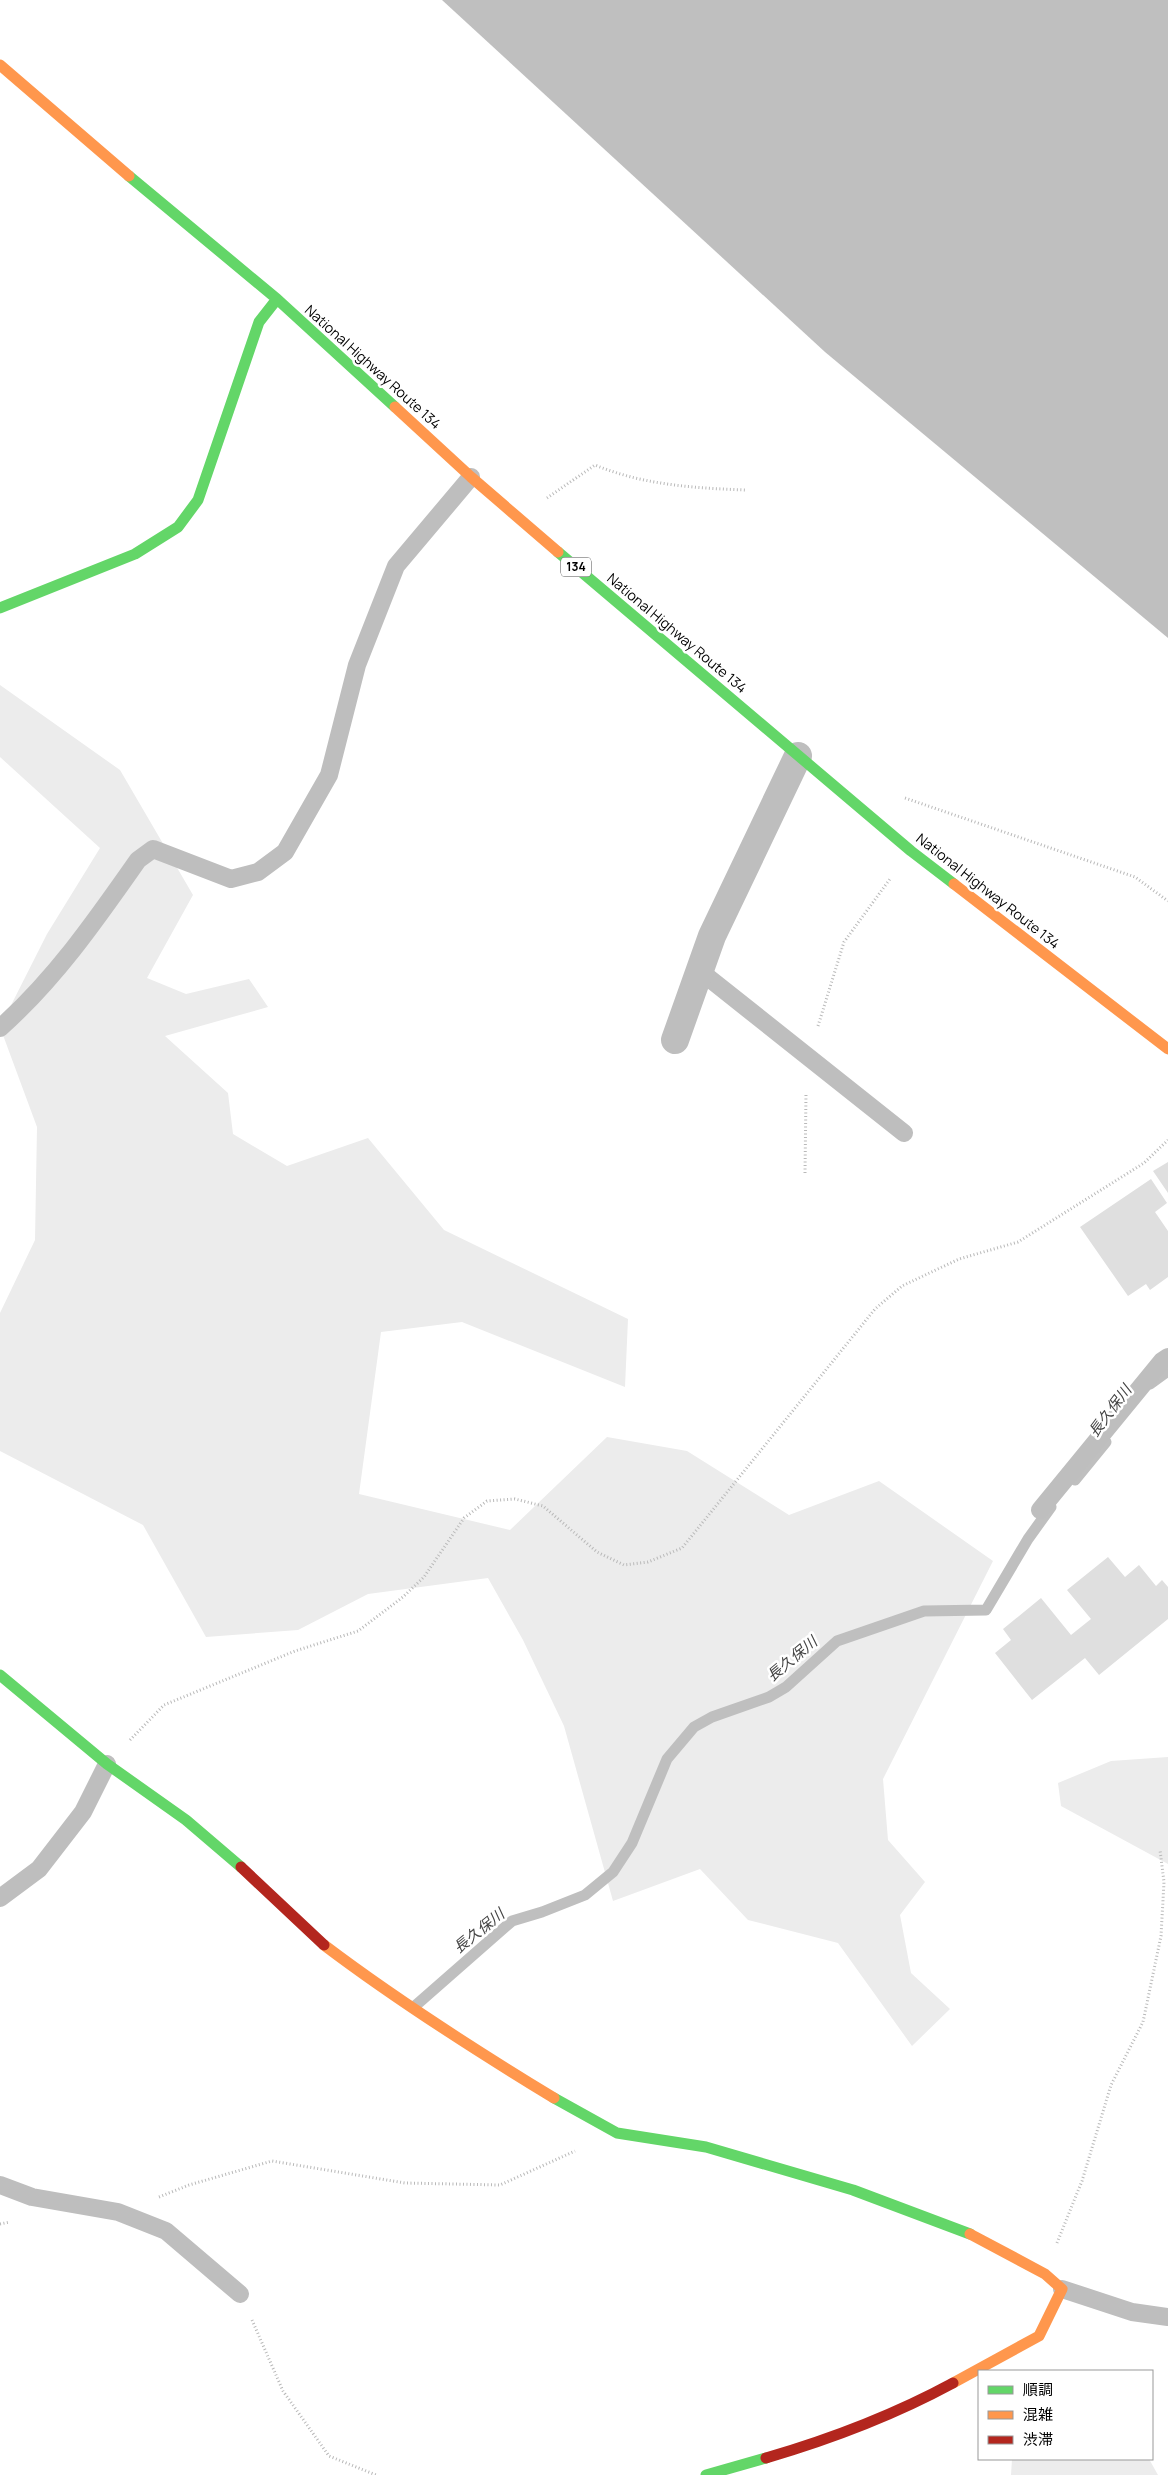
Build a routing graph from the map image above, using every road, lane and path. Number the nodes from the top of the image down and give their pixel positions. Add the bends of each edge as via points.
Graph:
1 (0, 65) edge
2 (277, 299) junction
3 (471, 477) junction
4 (745, 490) dead end
5 (519, 518) junction
6 (0, 608) edge
7 (798, 756) junction
8 (873, 819) junction
9 (911, 851) junction
10 (1168, 901) edge
11 (700, 971) junction
12 (0, 1028) edge
13 (675, 1040) dead end
14 (1168, 1049) edge
15 (808, 1057) junction
16 (904, 1133) dead end
17 (1168, 1140) edge
18 (805, 1173) dead end
19 (1168, 1357) edge
20 (1040, 1510) dead end
21 (0, 1675) edge
22 (107, 1764) junction
23 (1160, 1850) dead end
24 (0, 1898) edge
25 (617, 2133) junction
26 (0, 2185) edge
27 (118, 2212) junction
28 (1045, 2274) junction
29 (1062, 2289) junction
30 (240, 2294) joint
31 (1168, 2317) edge
32 (376, 2475) edge
33 (706, 2475) edge

1 - 2 main road, National Highway Route 134 / 134
2 - 3 main road, National Highway Route 134 / 134
2 - 6 main road via 259,322 198,500 178,527 135,554
3 - 5 main road, National Highway Route 134 / 134
3 - 12 lane via 396,566 357,665 329,775 285,852 258,872 230,879 152,849 138,860 71,954 29,1002
4 - 5 path via 685,488 618,475 595,465
5 - 7 main road, National Highway Route 134 / 134
7 - 8 main road, National Highway Route 134 / 134
7 - 11 street via 712,936
8 - 9 main road, National Highway Route 134 / 134
8 - 10 path via 891,793 1135,877
9 - 14 main road, National Highway Route 134 / 134
9 - 15 path via 844,942
11 - 13 street
11 - 15 lane
15 - 16 lane
15 - 18 path
17 - 22 path via 1144,1163 1018,1242 959,1259 902,1286 876,1309 682,1548 648,1562 624,1565 597,1552 544,1506 515,1499 487,1501 464,1518 424,1577 358,1631 295,1651 164,1705
19 - 20 lane via 1162,1360
21 - 22 main road
22 - 24 lane via 83,1812 39,1869
22 - 25 main road via 186,1820 247,1872 312,1936 383,1990 558,2101
23 - 28 path via 1164,1882 1161,1936 1143,2022 1111,2085 1082,2181
25 - 27 path via 500,2185 405,2183 272,2161 189,2185
25 - 28 main road via 706,2147 853,2190 972,2235
26 - 27 lane via 32,2198
27 - 30 lane via 166,2231
28 - 29 main road
29 - 31 lane via 1132,2312
29 - 33 main road via 1039,2336 918,2402 822,2442
30 - 32 path via 283,2391 329,2456

